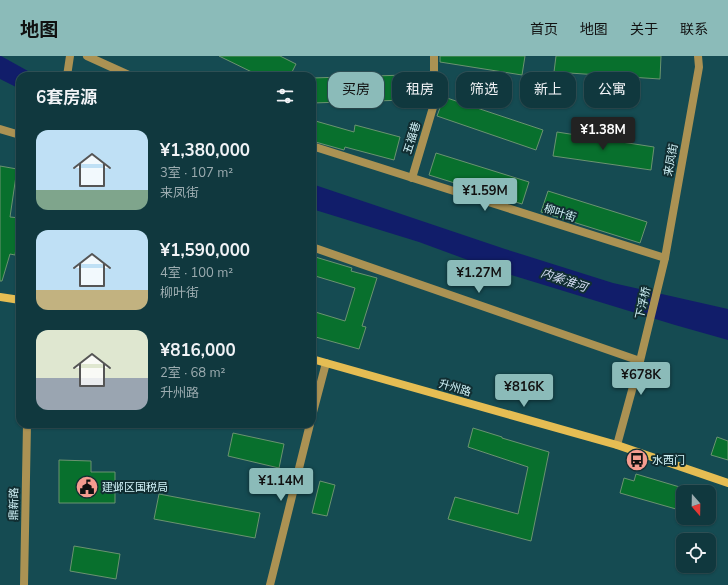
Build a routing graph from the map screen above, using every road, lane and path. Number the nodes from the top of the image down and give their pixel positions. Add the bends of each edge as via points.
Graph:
1 (70, 56) edge
2 (87, 56) edge
3 (434, 56) edge
4 (698, 56) edge
5 (67, 72) edge
6 (122, 72) edge
7 (0, 129) edge
8 (16, 135) edge
9 (316, 147) edge
10 (412, 178) junction
11 (316, 248) edge
12 (665, 258) junction
13 (662, 268) joint
14 (0, 297) edge
15 (16, 299) edge
16 (316, 360) edge
17 (640, 361) junction
18 (326, 363) junction
19 (316, 401) edge
20 (27, 428) edge
21 (309, 428) edge
22 (617, 445) junction
23 (728, 483) edge
24 (24, 585) edge
25 (270, 585) edge

1 - 5 street
2 - 6 street
3 - 10 street, 五福巷 via 434,104
4 - 12 street, 来凤街
7 - 8 street
9 - 10 street, 柳叶街
10 - 12 street, 柳叶街
11 - 17 street
12 - 13 street, 来凤街
13 - 17 street, 下浮桥
14 - 15 main road
16 - 18 main road, 升州路
17 - 22 street
18 - 19 street
18 - 22 main road, 升州路
20 - 24 street, 鼎新路
21 - 25 street
22 - 23 main road, 升州路

